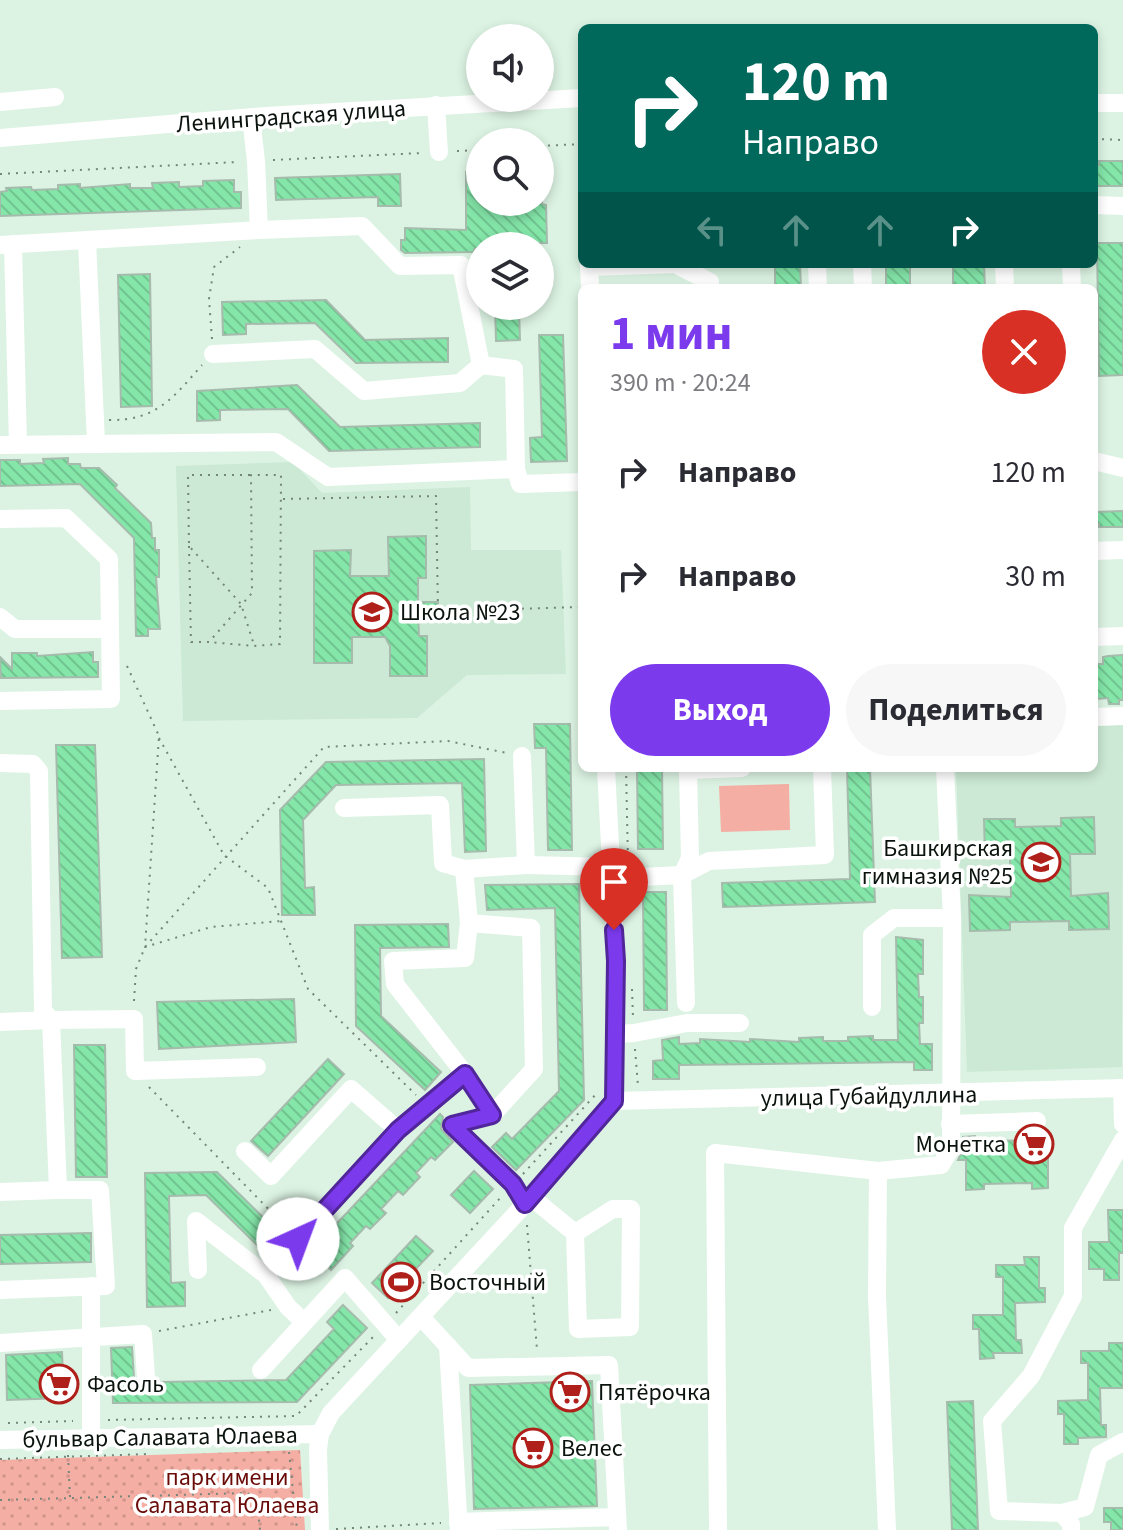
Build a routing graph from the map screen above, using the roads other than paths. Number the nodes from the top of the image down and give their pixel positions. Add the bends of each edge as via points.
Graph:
1 (55, 97) dead end
2 (578, 98) edge
3 (0, 102) edge
4 (1098, 103) edge
5 (1123, 103) edge
6 (436, 105) junction
7 (251, 118) junction
8 (0, 138) edge
9 (439, 152) dead end
10 (1098, 205) edge
11 (1123, 206) edge
12 (259, 230) junction
13 (87, 240) junction
14 (6, 245) edge
15 (684, 268) edge
16 (710, 284) edge
17 (213, 354) road end
18 (481, 365) junction
19 (96, 443) junction
20 (9, 444) edge
21 (1098, 462) edge
22 (1123, 468) edge
23 (516, 469) junction
24 (578, 482) edge
25 (0, 519) edge
26 (1123, 550) edge
27 (1098, 551) edge
28 (0, 617) edge
29 (110, 629) junction
30 (1123, 636) edge
31 (1098, 637) edge
32 (0, 701) edge
33 (1123, 716) edge
34 (1098, 717) edge
35 (522, 756) road end
36 (0, 763) edge
37 (606, 772) edge
38 (688, 772) edge
39 (822, 772) edge
40 (945, 772) edge
41 (344, 808) dead end
42 (526, 865) junction
43 (610, 867) junction
44 (464, 869) junction
45 (682, 875) junction
46 (952, 918) junction
47 (469, 923) junction
48 (686, 1003) dead end
49 (872, 1007) dead end
50 (51, 1020) junction
51 (0, 1022) edge
52 (740, 1023) dead end
53 (616, 1034) junction
54 (257, 1067) dead end
55 (465, 1074) junction
56 (1122, 1088) edge
57 (949, 1094) junction
58 (614, 1101) junction
59 (492, 1115) junction
60 (1037, 1121) dead end
61 (950, 1124) junction
62 (1123, 1124) edge
63 (398, 1130) junction
64 (1123, 1140) edge
65 (245, 1151) dead end
66 (878, 1171) junction
67 (58, 1190) junction
68 (0, 1192) edge
69 (528, 1200) junction
70 (575, 1233) junction
71 (198, 1270) dead end
72 (266, 1275) junction
73 (91, 1286) junction
74 (0, 1290) edge
75 (422, 1318) junction
76 (303, 1321) junction
77 (92, 1335) junction
78 (399, 1340) junction
79 (0, 1343) edge
80 (448, 1346) junction
81 (261, 1370) dead end
82 (146, 1377) dead end
83 (320, 1434) junction
84 (91, 1438) junction
85 (0, 1440) edge
86 (1123, 1442) edge
87 (1062, 1513) junction
88 (617, 1523) edge
89 (459, 1526) edge
90 (320, 1530) edge
91 (718, 1530) edge
92 (887, 1530) edge
93 (1071, 1530) edge

1 - 3 street
2 - 6 street, Ленинградская улица
4 - 5 street
6 - 7 street, Ленинградская улица
6 - 9 street
7 - 8 street, Ленинградская улица
7 - 12 street
10 - 11 street
12 - 13 street
12 - 18 street via 362,226 400,266 461,265
13 - 14 street
13 - 19 street
14 - 20 street
15 - 16 street
17 - 18 street via 315,349 364,391 460,383
18 - 23 street via 514,369
19 - 20 street
19 - 23 street via 276,442 328,477
21 - 22 street
23 - 24 street via 520,484
25 - 29 street via 66,518 109,559
26 - 27 street
28 - 29 street via 15,629
29 - 32 street via 111,699
30 - 31 street
33 - 34 street
35 - 42 street
36 - 50 street via 33,764 39,771 43,1011
37 - 43 street
38 - 45 street via 690,858
39 - 45 street via 825,855 709,861
40 - 46 street
41 - 44 street via 440,805 443,863
42 - 43 street
42 - 44 street
43 - 45 street via 620,878
43 - 53 street
44 - 47 street
45 - 48 street
46 - 49 street via 894,918 872,935
46 - 57 street
47 - 55 street via 465,958 393,961 395,984
47 - 59 street via 531,928 534,1069
50 - 51 street
50 - 54 street via 134,1019 135,1071
50 - 67 street
52 - 53 street via 687,1023
53 - 58 street
55 - 59 street
55 - 63 street
56 - 57 street, улица Губайдуллина
56 - 62 street
57 - 58 street, улица Губайдуллина
57 - 61 street
58 - 69 street
59 - 69 street via 452,1125
60 - 61 street
61 - 66 street via 951,1148 941,1165
63 - 65 street via 351,1089 271,1176
63 - 72 street
64 - 87 street via 1073,1228 1073,1296 1031,1376 992,1421 999,1511
66 - 91 street via 715,1153
66 - 92 street via 877,1296
67 - 68 street
67 - 73 street via 100,1190 106,1286
69 - 70 street
69 - 75 street
70 - 70 street via 613,1209 631,1209 630,1327 578,1329
71 - 72 street via 196,1221
72 - 76 street
73 - 74 street
73 - 77 street
75 - 78 street
75 - 80 street
76 - 78 street via 345,1278
76 - 81 street
77 - 79 street
77 - 82 street via 143,1334
77 - 84 street
78 - 83 street via 331,1413
80 - 88 street via 468,1368 609,1365
80 - 89 street
83 - 84 street, бульвар Салавата Юлаева
83 - 90 street
84 - 85 street, бульвар Салавата Юлаева via 67,1447
86 - 87 street via 1099,1455 1085,1507
87 - 93 street
88 - 89 street

